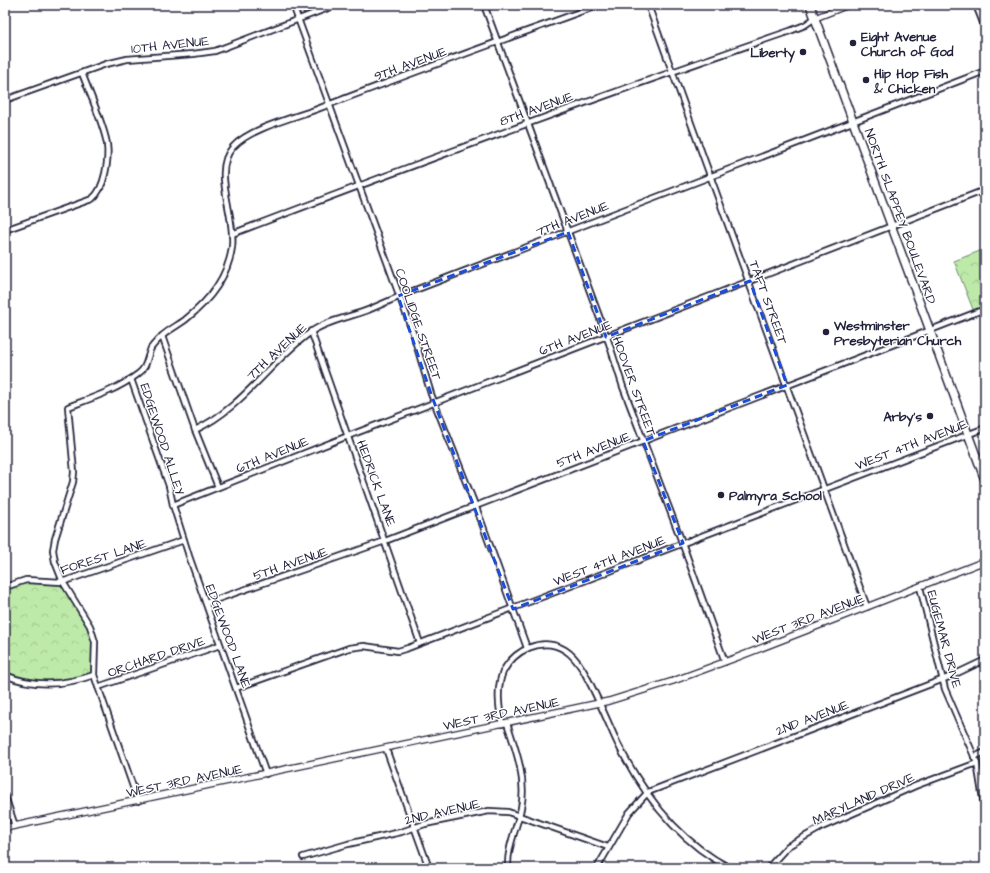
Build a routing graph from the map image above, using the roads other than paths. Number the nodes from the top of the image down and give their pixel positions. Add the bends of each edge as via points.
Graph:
1 (293, 5) edge
2 (336, 5) edge
3 (484, 5) edge
4 (600, 5) edge
5 (648, 5) edge
6 (810, 5) edge
7 (848, 5) edge
8 (976, 5) edge
9 (815, 18) junction
10 (299, 20) junction
11 (985, 28) edge
12 (498, 43) junction
13 (672, 71) junction
14 (985, 71) edge
15 (82, 73) junction
16 (5, 100) edge
17 (329, 104) junction
18 (853, 122) junction
19 (527, 123) junction
20 (711, 177) junction
21 (358, 186) junction
22 (985, 190) edge
23 (892, 227) junction
24 (5, 230) edge
25 (568, 232) junction
26 (232, 234) junction
27 (750, 281) junction
28 (398, 296) junction
29 (985, 309) edge
30 (930, 330) junction
31 (311, 331) junction
32 (162, 336) junction
33 (606, 336) junction
34 (131, 379) junction
35 (787, 385) junction
36 (435, 404) junction
37 (985, 428) edge
38 (195, 430) junction
39 (968, 434) junction
40 (348, 436) junction
41 (643, 441) junction
42 (985, 480) edge
43 (218, 487) junction
44 (826, 490) junction
45 (173, 505) junction
46 (476, 506) junction
47 (184, 540) junction
48 (385, 540) junction
49 (683, 543) junction
50 (985, 561) edge
51 (63, 582) junction
52 (5, 587) edge
53 (920, 587) junction
54 (206, 603) junction
55 (868, 606) junction
56 (513, 609) junction
57 (420, 643) junction
58 (220, 645) junction
59 (527, 648) junction
60 (985, 660) edge
61 (725, 662) junction
62 (5, 675) edge
63 (94, 675) junction
64 (942, 679) junction
65 (98, 687) junction
66 (236, 688) junction
67 (599, 703) junction
68 (504, 724) junction
69 (386, 749) junction
70 (985, 752) edge
71 (974, 757) junction
72 (977, 763) junction
73 (266, 774) junction
74 (647, 793) junction
75 (5, 796) edge
76 (138, 801) junction
77 (985, 811) edge
78 (519, 816) junction
79 (15, 826) junction
80 (416, 827) junction
81 (5, 828) edge
82 (608, 847) junction
83 (302, 857) dead end
84 (429, 868) edge
85 (508, 868) edge
86 (597, 868) edge
87 (730, 868) edge
88 (768, 868) edge

1 - 10 street, COOLIDGE STREET
2 - 10 street, 10TH AVENUE
3 - 12 street, HOOVER STREET
4 - 12 street, 9TH AVENUE
5 - 13 street, TAFT STREET
6 - 9 main road, NORTH SLAPPEY BOULEVARD
7 - 9 street, 8TH AVENUE
8 - 11 street
9 - 13 street, 8TH AVENUE via 790,32
9 - 18 main road, NORTH SLAPPEY BOULEVARD
10 - 15 street, 10TH AVENUE via 215,51 127,59
10 - 17 street, COOLIDGE STREET
12 - 17 street, 9TH AVENUE
12 - 19 street, HOOVER STREET
13 - 19 street, 8TH AVENUE
13 - 20 street, TAFT STREET
14 - 18 street, 7TH AVENUE
15 - 16 street, 10TH AVENUE
15 - 24 street via 107,143 104,181 99,192 92,199
17 - 21 street, COOLIDGE STREET
17 - 26 street, 9TH AVENUE via 246,136 232,148 224,161 222,173 231,215
18 - 20 street, 7TH AVENUE
18 - 23 main road, NORTH SLAPPEY BOULEVARD
19 - 21 street, 8TH AVENUE
19 - 25 street, HOOVER STREET
20 - 25 street, 7TH AVENUE
20 - 27 street, TAFT STREET
21 - 26 street, 8TH AVENUE
21 - 28 street, COOLIDGE STREET
22 - 23 street, 6TH AVENUE
23 - 27 street, 6TH AVENUE
23 - 30 main road, NORTH SLAPPEY BOULEVARD
25 - 28 street, 7TH AVENUE
25 - 33 street, HOOVER STREET
26 - 32 street via 227,267 212,296 184,321
27 - 33 street, 6TH AVENUE
27 - 35 street, TAFT STREET
28 - 31 street, 7TH AVENUE
28 - 36 street, COOLIDGE STREET via 413,333
29 - 30 street, 5TH AVENUE
30 - 35 street, 5TH AVENUE
30 - 39 main road, NORTH SLAPPEY BOULEVARD
31 - 38 street, 7TH AVENUE via 235,404 216,419
31 - 40 street, HEDRICK LANE
32 - 34 street via 151,348 141,373
32 - 38 street
33 - 36 street, 6TH AVENUE
33 - 41 street, HOOVER STREET
34 - 45 street, EDGEWOOD ALLEY via 169,486
34 - 51 street via 116,389 68,407 73,482 53,550 54,562
35 - 41 street, 5TH AVENUE
35 - 44 street, TAFT STREET
36 - 40 street, 6TH AVENUE
36 - 46 street, COOLIDGE STREET
37 - 39 street, WEST 4TH AVENUE
38 - 43 street
39 - 42 main road, NORTH SLAPPEY BOULEVARD
39 - 44 street, WEST 4TH AVENUE
40 - 43 street, 6TH AVENUE
40 - 48 street, HEDRICK LANE
41 - 46 street, 5TH AVENUE
41 - 49 street, HOOVER STREET
43 - 45 street, 6TH AVENUE
44 - 49 street, WEST 4TH AVENUE
44 - 55 street, TAFT STREET
45 - 47 street, EDGEWOOD LANE
46 - 48 street, 5TH AVENUE
46 - 56 street, COOLIDGE STREET
47 - 51 street, FOREST LANE
47 - 54 street, EDGEWOOD LANE
48 - 54 street, 5TH AVENUE
48 - 57 street, HEDRICK LANE
49 - 56 street, WEST 4TH AVENUE
49 - 61 street, HOOVER STREET
50 - 53 street, WEST 3RD AVENUE
51 - 52 street, FOREST LANE via 26,580
51 - 63 street via 93,634
53 - 55 street, WEST 3RD AVENUE
53 - 64 street, EUGEMAR DRIVE
54 - 58 street, EDGEWOOD LANE
55 - 61 street, WEST 3RD AVENUE
56 - 57 street, WEST 4TH AVENUE
56 - 59 street, COOLIDGE STREET
57 - 66 street, WEST 4TH AVENUE via 398,651 364,646 349,648
58 - 65 street, ORCHARD DRIVE
58 - 66 street, EDGEWOOD LANE
59 - 67 street via 548,645 566,650 580,665
59 - 68 street via 514,658 503,673 499,698
60 - 64 street, 2ND AVENUE
61 - 67 street, WEST 3RD AVENUE via 641,692
62 - 63 street, ORCHARD DRIVE via 29,683 55,684
63 - 65 street
64 - 71 street, EUGEMAR DRIVE
64 - 74 street, 2ND AVENUE
65 - 76 street
66 - 73 street, EDGEWOOD LANE
67 - 68 street, WEST 3RD AVENUE
67 - 74 street via 626,759
68 - 69 street, WEST 3RD AVENUE
68 - 78 street via 524,788
69 - 73 street, WEST 3RD AVENUE
69 - 80 street
70 - 71 street
71 - 72 street, EUGEMAR DRIVE
72 - 77 street, EUGEMAR DRIVE
72 - 88 street, MARYLAND DRIVE via 915,786 822,827 788,846
73 - 76 street, WEST 3RD AVENUE
74 - 82 street via 629,813
74 - 87 street via 689,840 710,857
75 - 79 street
76 - 79 street, WEST 3RD AVENUE
78 - 80 street, 2ND AVENUE via 508,812 483,812
78 - 82 street, 2ND AVENUE
78 - 85 street via 511,844
79 - 81 street, WEST 3RD AVENUE
80 - 83 street, 2ND AVENUE
80 - 84 street
82 - 86 street

